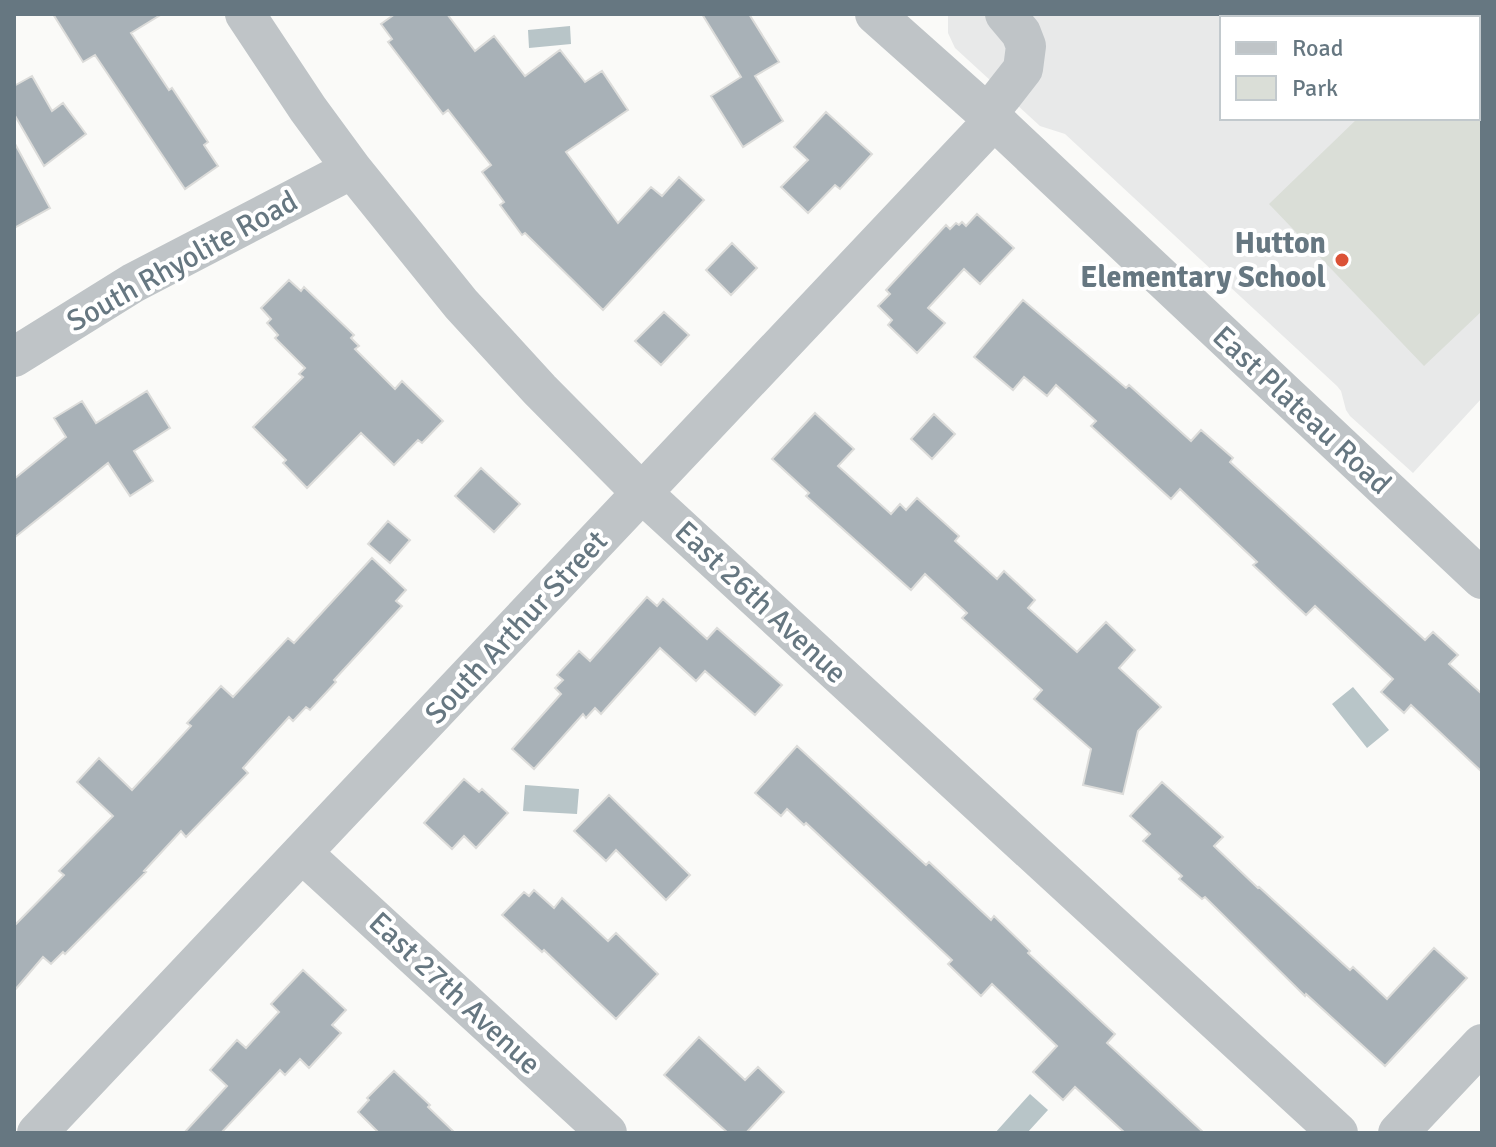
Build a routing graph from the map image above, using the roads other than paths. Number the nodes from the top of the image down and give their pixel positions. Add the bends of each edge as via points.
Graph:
1 (245, 14) edge
2 (875, 14) edge
3 (1005, 14) edge
4 (990, 118) junction
5 (352, 169) junction
6 (14, 357) edge
7 (642, 493) junction
8 (1482, 579) edge
9 (302, 853) junction
10 (1482, 1044) edge
11 (37, 1133) edge
12 (607, 1133) edge
13 (1338, 1133) edge
14 (1398, 1133) edge

1 - 5 street, East 26th Avenue
2 - 4 street, East Plateau Road
3 - 4 street, South Arthur Street via 1026,46 1023,69
4 - 7 street, South Arthur Street
4 - 8 street, East Plateau Road
5 - 6 street, South Rhyolite Road via 133,283
5 - 7 street, East 26th Avenue via 461,304
7 - 9 street, South Arthur Street
7 - 13 street, East 26th Avenue
9 - 11 street, South Arthur Street
9 - 12 street, East 27th Avenue
10 - 14 street

